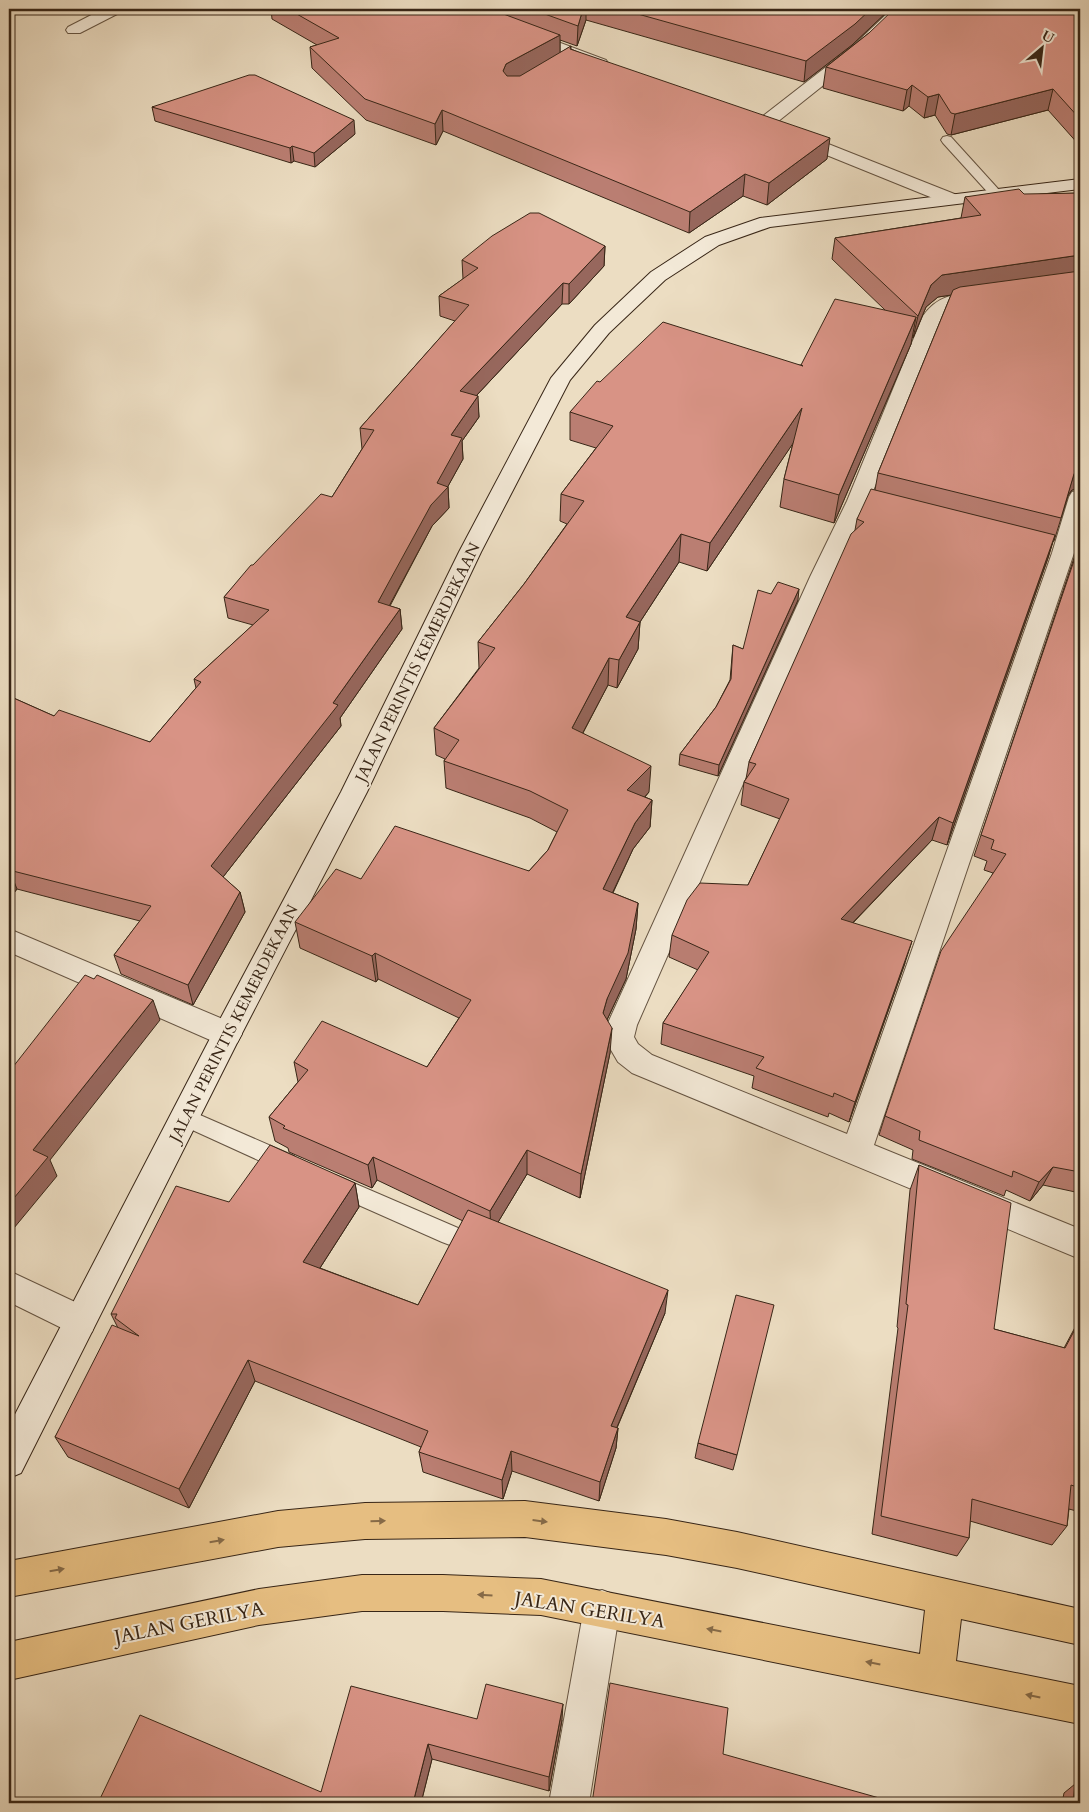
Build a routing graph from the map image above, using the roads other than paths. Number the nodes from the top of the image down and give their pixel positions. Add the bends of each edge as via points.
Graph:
1 (114, 9) edge
2 (456, 9) edge
3 (901, 9) edge
4 (74, 30) dead end
5 (578, 54) junction
6 (561, 64) edge
7 (615, 68) edge
8 (746, 117) edge
9 (765, 124) junction
10 (946, 140) dead end
11 (1080, 184) edge
12 (996, 194) junction
13 (951, 199) junction
14 (1005, 294) edge
15 (1080, 497) edge
16 (1062, 553) edge
17 (9, 940) edge
18 (227, 1034) junction
19 (184, 1117) junction
20 (856, 1153) junction
21 (450, 1235) dead end
22 (1080, 1244) edge
23 (9, 1286) edge
24 (80, 1321) junction
25 (9, 1461) edge
26 (9, 1578) edge
27 (945, 1598) junction
28 (602, 1608) junction
29 (1080, 1627) edge
30 (9, 1661) edge
31 (936, 1676) junction
32 (1080, 1706) edge
33 (569, 1803) edge

1 - 4 street
2 - 5 street
3 - 9 street via 859,49
5 - 6 street
5 - 7 street
8 - 9 street
9 - 13 street
10 - 12 lane
11 - 12 street, JALAN PERINTIS KEMERDEKAAN
12 - 13 street, JALAN PERINTIS KEMERDEKAAN
13 - 18 street, JALAN PERINTIS KEMERDEKAAN via 767,222 712,241 658,276 602,328 561,378 470,552 354,792
14 - 20 street via 945,303 938,308 868,503 704,842 619,1038 628,1053 642,1064
15 - 16 street
16 - 20 street
17 - 18 street
18 - 19 street, JALAN PERINTIS KEMERDEKAAN
19 - 21 lane
19 - 24 street, JALAN PERINTIS KEMERDEKAAN
20 - 22 street
23 - 24 street
24 - 25 street, JALAN PERINTIS KEMERDEKAAN
26 -> 27 highway via 278,1529 365,1521 525,1519 666,1537 737,1550
27 - 29 highway
27 - 31 highway
28 -> 30 highway, JALAN GERILYA via 540,1597 442,1592 362,1593 259,1607
31 -> 28 highway, JALAN GERILYA
28 - 33 street
32 -> 31 highway, JALAN GERILYA

